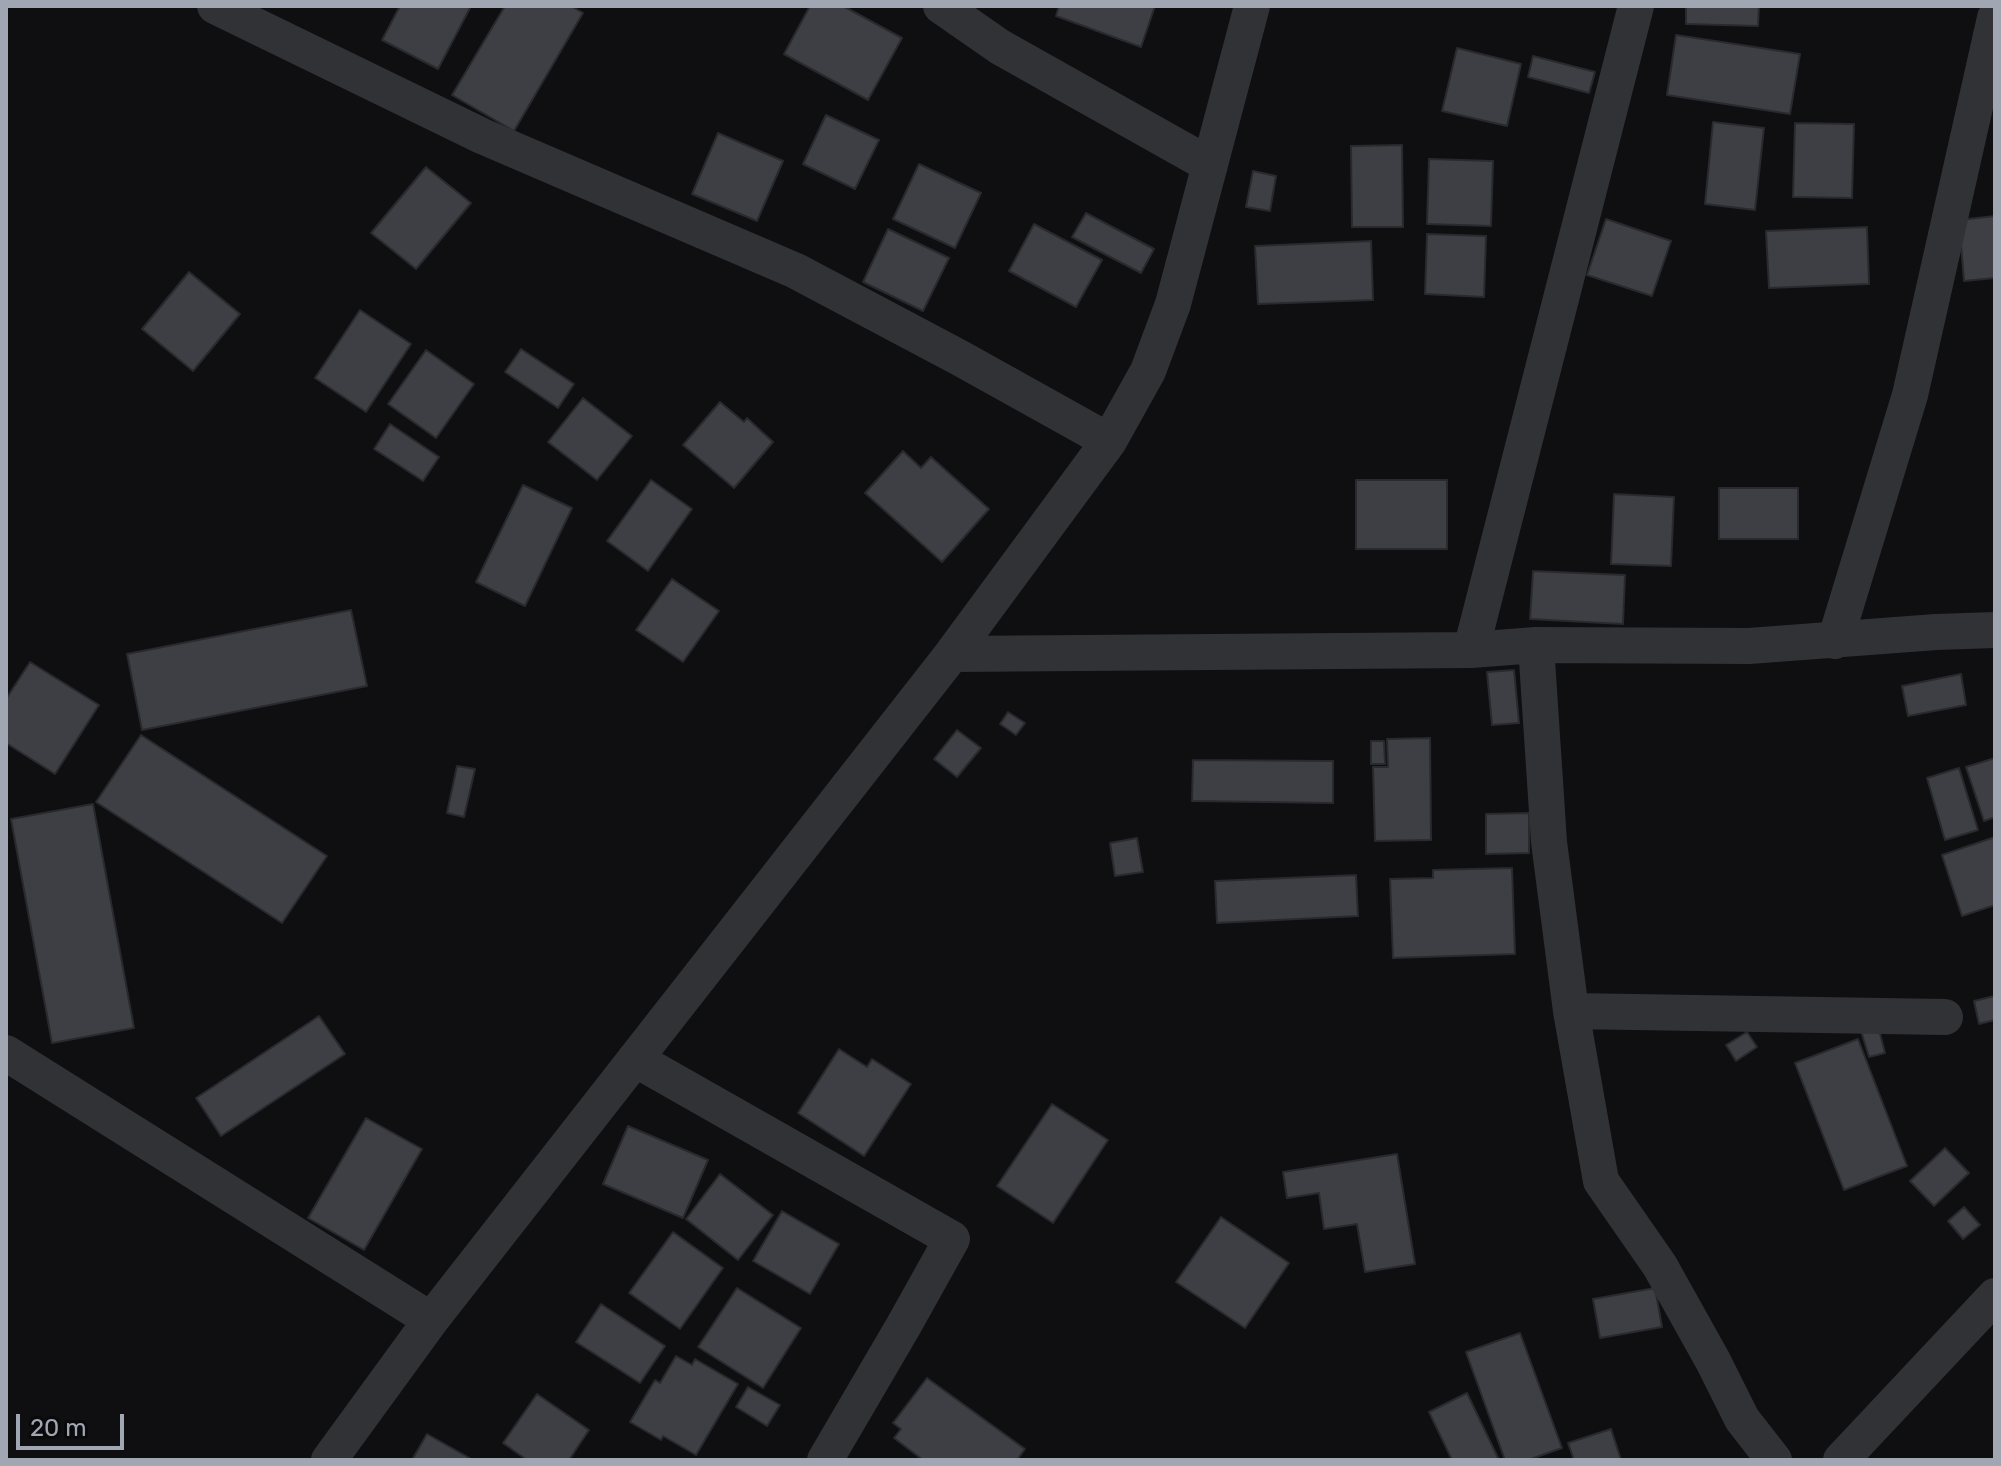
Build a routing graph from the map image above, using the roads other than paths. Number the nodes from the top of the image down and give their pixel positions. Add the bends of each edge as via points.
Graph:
1 (215, 6) edge
2 (941, 6) edge
3 (1252, 6) edge
4 (1636, 6) edge
5 (1995, 18) edge
6 (1210, 165) junction
7 (1109, 441) junction
8 (1995, 630) edge
9 (1835, 641) junction
10 (1536, 645) junction
11 (1471, 650) junction
12 (952, 654) junction
13 (1571, 1011) junction
14 (1945, 1017) dead end
15 (6, 1053) edge
16 (635, 1059) junction
17 (1995, 1296) edge
18 (431, 1320) junction
19 (329, 1460) edge
20 (825, 1460) edge
21 (1774, 1460) edge
22 (1841, 1460) edge

1 - 7 street via 482,136 796,271
2 - 6 street via 1000,47
3 - 6 street
4 - 11 street
5 - 9 street via 1910,395
6 - 7 street via 1173,304 1148,371
7 - 12 street
8 - 9 street
9 - 10 street
10 - 11 street
10 - 13 street via 1549,842
11 - 12 street
12 - 16 street
13 - 14 street
13 - 21 street via 1601,1181 1660,1266 1742,1419
15 - 18 street
16 - 18 street
16 - 20 street via 952,1239
17 - 22 street
18 - 19 street

